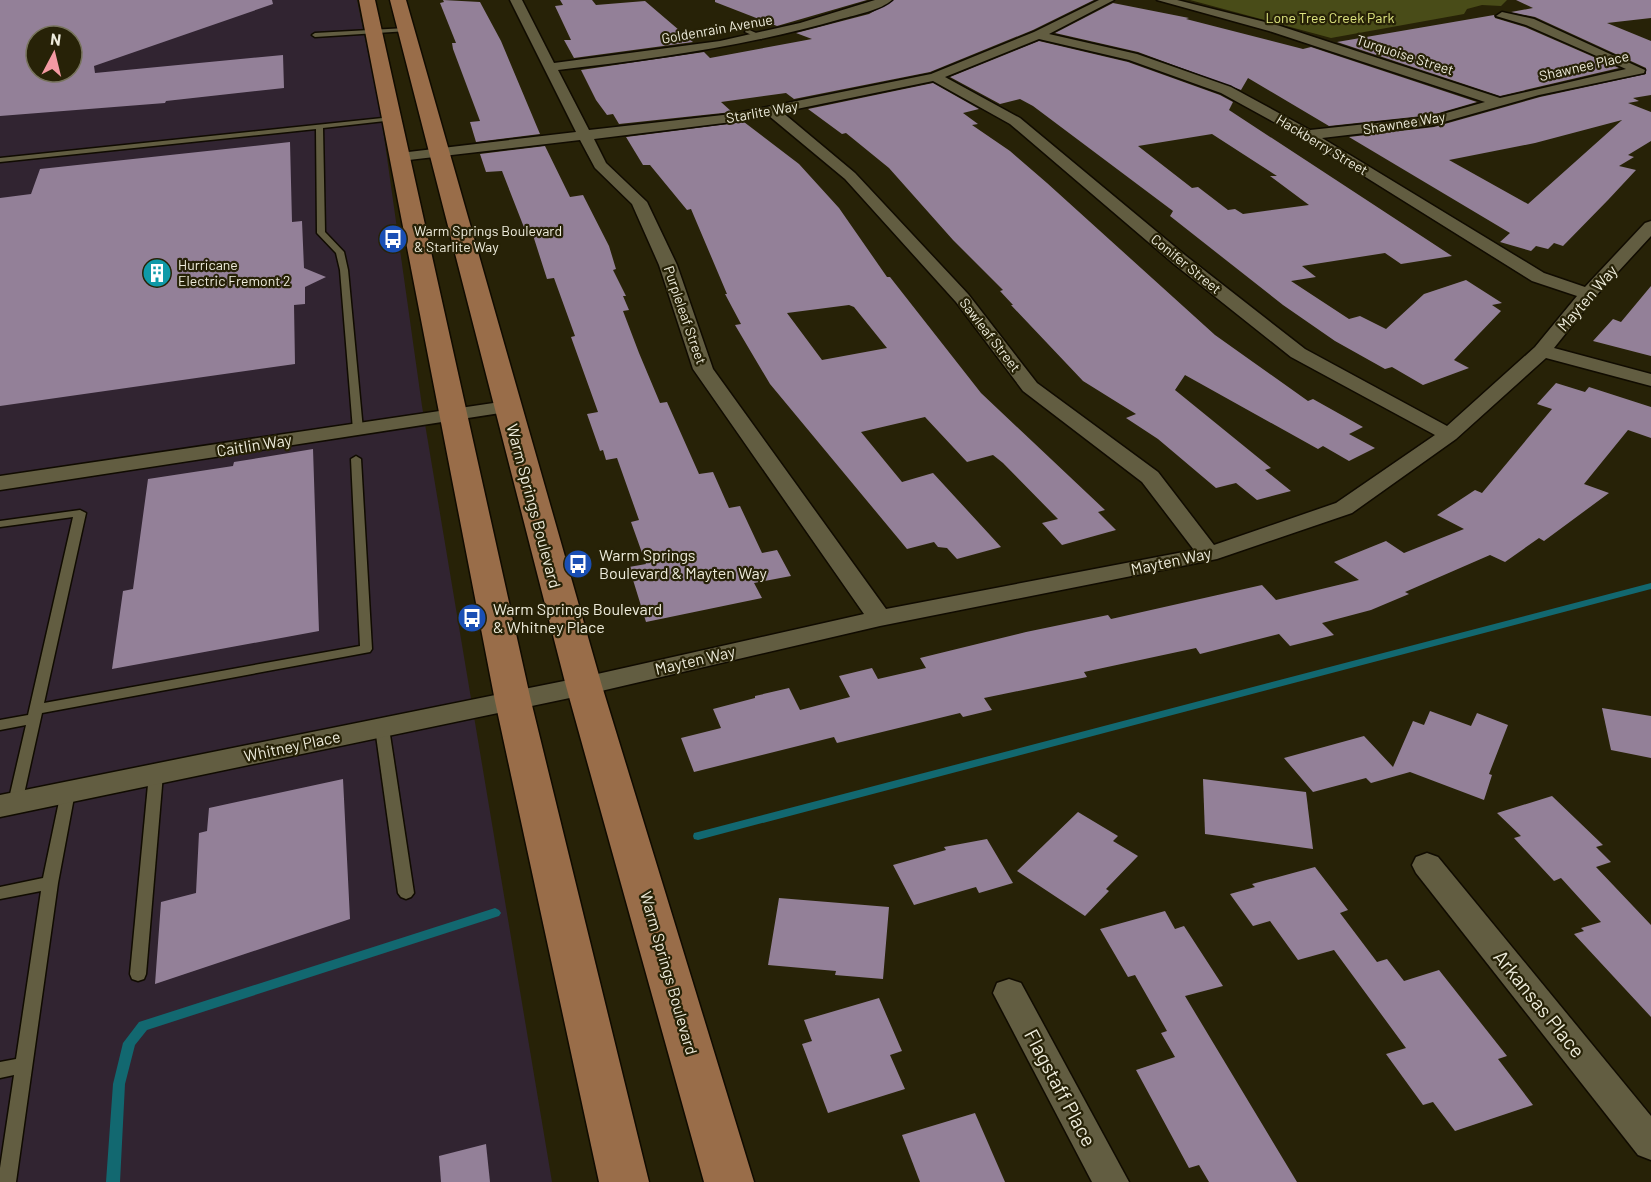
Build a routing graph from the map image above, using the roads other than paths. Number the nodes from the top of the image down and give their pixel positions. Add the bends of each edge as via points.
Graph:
1 (367, 0) edge
2 (398, 0) edge
3 (516, 0) edge
4 (886, 0) edge
5 (1108, 0) edge
6 (1163, 0) edge
7 (1502, 16) dead end
8 (406, 30) junction
9 (747, 31) dead end
10 (374, 33) junction
11 (315, 35) dead end
12 (1038, 35) junction
13 (761, 37) junction
14 (312, 43) dead end
15 (549, 67) junction
16 (935, 77) junction
17 (1498, 102) junction
18 (772, 111) junction
19 (392, 119) junction
20 (319, 127) junction
21 (1308, 135) junction
22 (584, 136) junction
23 (441, 152) junction
24 (400, 157) junction
25 (0, 160) edge
26 (1651, 226) edge
27 (1588, 294) junction
28 (1542, 351) junction
29 (1651, 380) edge
30 (507, 407) junction
31 (454, 415) junction
32 (358, 430) junction
33 (1449, 435) junction
34 (356, 459) dead end
35 (0, 483) edge
36 (0, 524) edge
37 (1209, 554) junction
38 (880, 618) junction
39 (584, 686) junction
40 (513, 701) junction
41 (35, 714) junction
42 (0, 725) edge
43 (382, 728) junction
44 (156, 774) junction
45 (68, 792) junction
46 (7, 804) edge
47 (1427, 865) dead end
48 (50, 883) junction
49 (406, 892) dead end
50 (0, 893) edge
51 (138, 974) dead end
52 (1009, 993) dead end
53 (24, 1065) junction
54 (0, 1071) edge
55 (1651, 1143) edge
56 (7, 1182) edge
57 (624, 1182) edge
58 (729, 1182) edge
59 (1111, 1182) edge

1 - 10 main road
2 - 8 main road, Warm Springs Boulevard
3 - 15 street, Purpleleaf Street
4 - 13 street, Goldenrain Avenue
5 - 12 street, Starlite Way
6 - 17 street, Turquoise Street via 1273,27
7 - 17 street, Shawnee Place via 1530,22 1639,70
8 - 10 lane
8 - 23 main road, Warm Springs Boulevard
9 - 13 lane
10 - 11 lane
10 - 14 lane
10 - 19 main road
12 - 16 street, Starlite Way
12 - 21 street, Hackberry Street via 1133,57 1226,90
13 - 15 street, Goldenrain Avenue
15 - 22 street, Purpleleaf Street
16 - 18 street, Starlite Way
16 - 33 street, Conifer Street via 1015,121 1298,353
17 - 21 street, Shawnee Way via 1433,121
18 - 22 street, Starlite Way
18 - 37 street, Sawleaf Street via 850,176 962,298 1030,387 1150,477
19 - 20 lane
19 - 24 main road
20 - 25 lane
20 - 32 lane via 321,233 340,252 344,270
21 - 27 street, Hackberry Street via 1538,277
22 - 23 street, Starlite Way
22 - 38 street, Purpleleaf Street via 600,165 639,202 668,265 702,369
23 - 24 street, Starlite Way
23 - 30 main road, Warm Springs Boulevard
24 - 31 main road
26 - 27 street, Mayten Way
27 - 28 street, Mayten Way
28 - 29 street
28 - 33 street, Mayten Way
30 - 31 street, Caitlin Way
30 - 39 main road, Warm Springs Boulevard
31 - 32 street, Caitlin Way
31 - 40 main road
32 - 35 street, Caitlin Way
33 - 37 street, Mayten Way via 1344,508
34 - 41 lane via 366,649
36 - 41 lane via 81,513
37 - 38 street, Mayten Way
38 - 39 street, Mayten Way
39 - 40 street, Whitney Place
39 - 58 main road, Warm Springs Boulevard
40 - 43 street, Whitney Place
40 - 57 main road
41 - 42 lane
41 - 46 lane
43 - 44 street, Whitney Place
43 - 49 lane
44 - 45 street, Whitney Place
44 - 51 lane
45 - 46 street, Whitney Place
45 - 48 lane
47 - 55 street, Arkansas Place
48 - 50 lane
48 - 53 lane
52 - 59 street, Flagstaff Place
53 - 54 lane
53 - 56 lane

